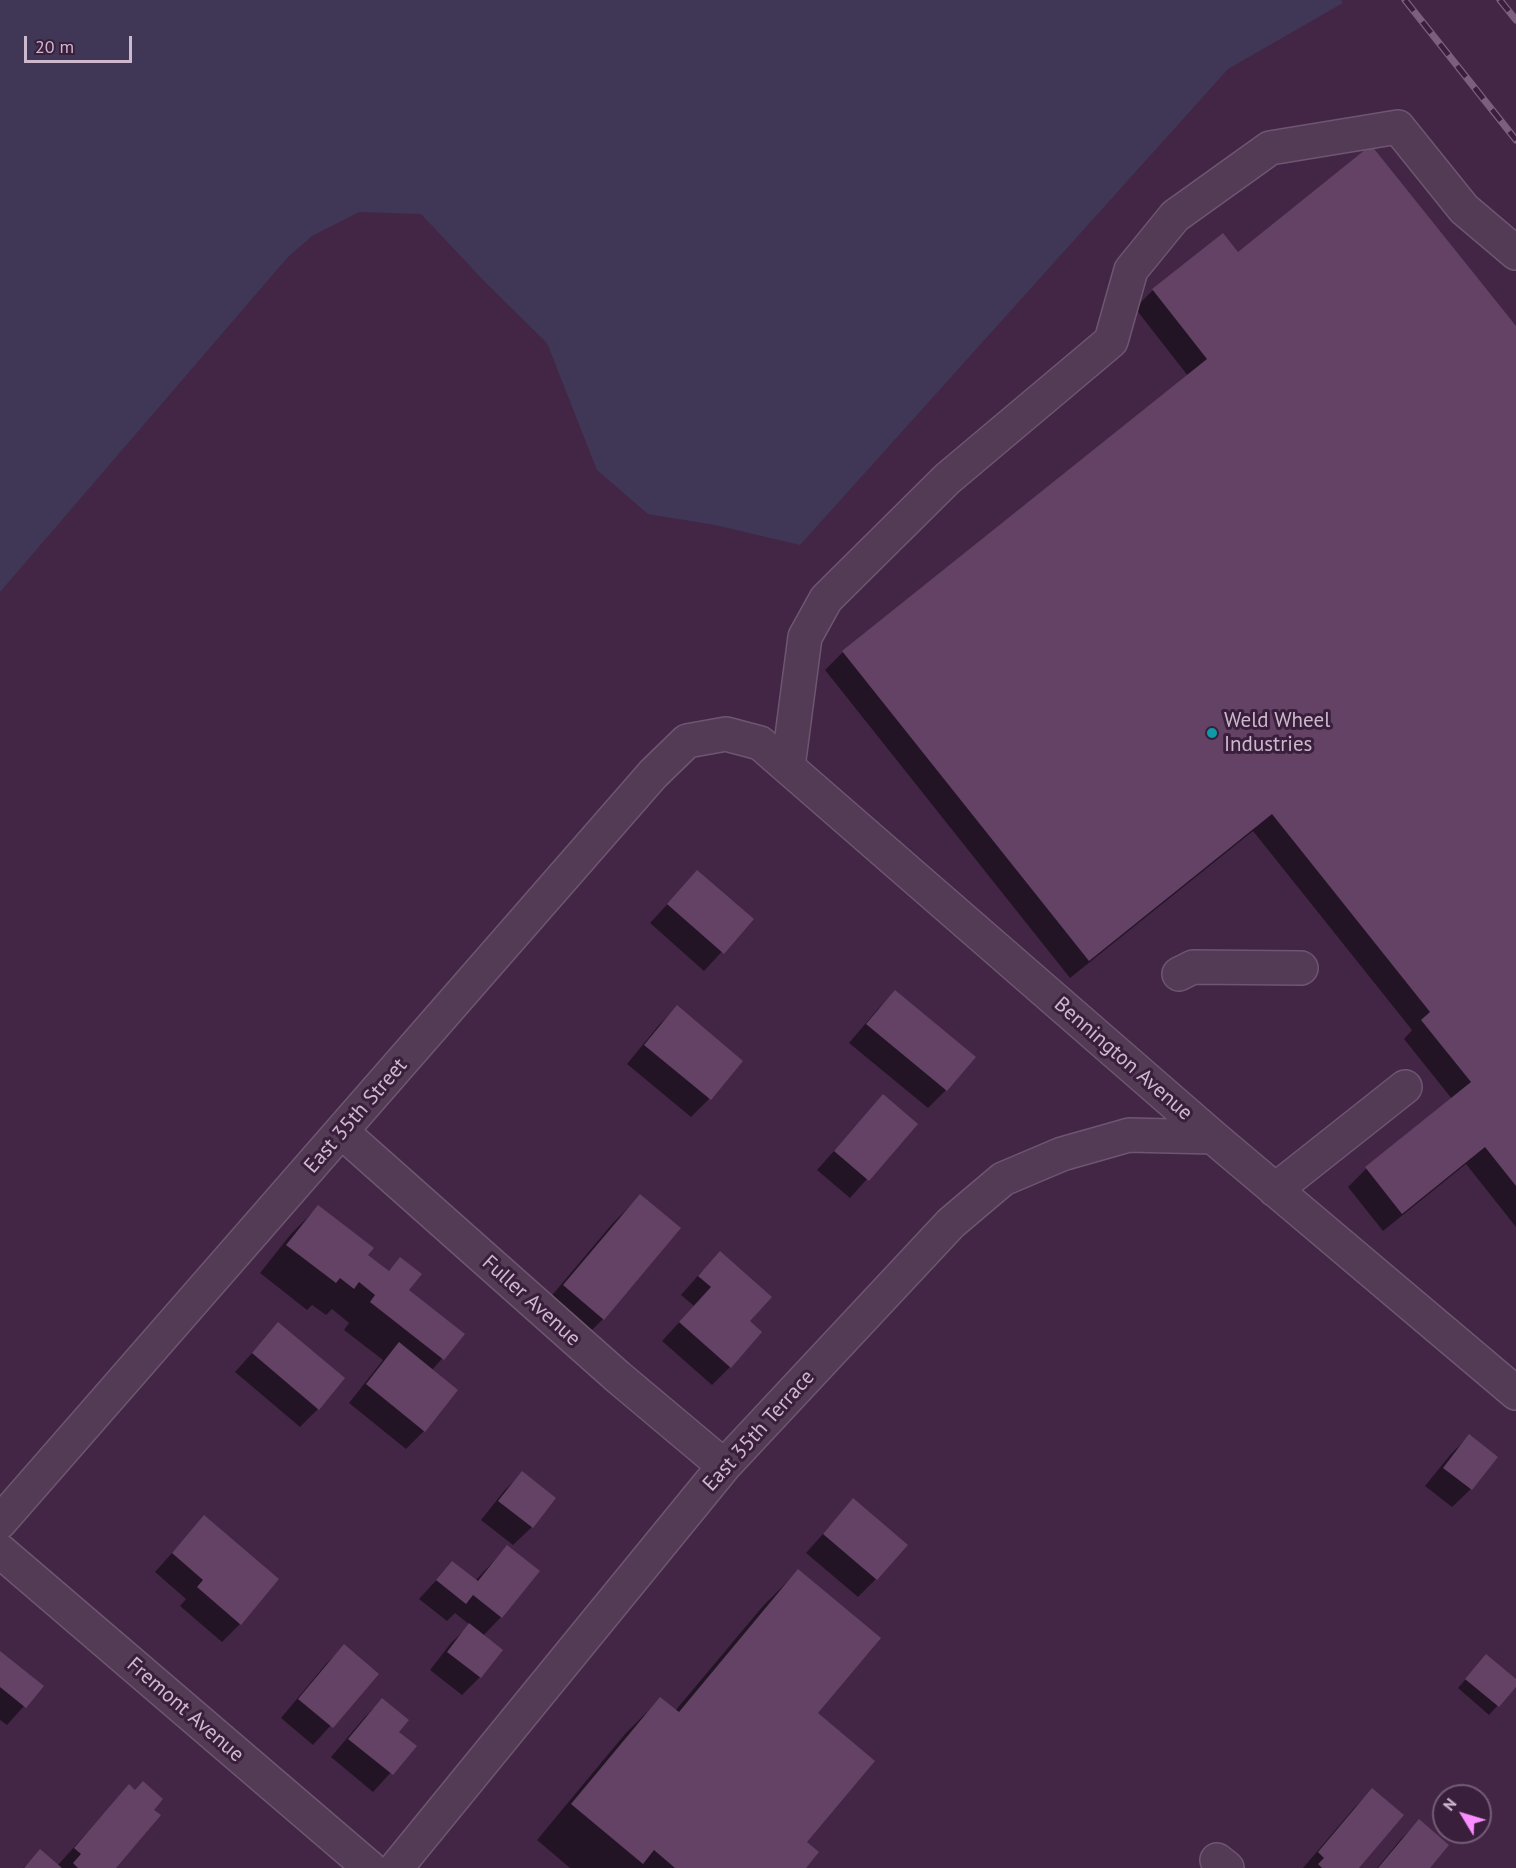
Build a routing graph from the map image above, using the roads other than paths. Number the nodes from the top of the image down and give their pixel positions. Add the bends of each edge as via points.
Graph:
1 (1516, 253) edge
2 (726, 734) joint
3 (788, 766) junction
4 (1301, 968) dead end
5 (1179, 974) dead end
6 (1405, 1087) dead end
7 (342, 1132) junction
8 (1212, 1137) junction
9 (1275, 1190) junction
10 (1516, 1394) edge
11 (724, 1466) junction
12 (0, 1522) edge
13 (0, 1551) edge
14 (370, 1868) edge
15 (396, 1868) edge

1 - 3 street via 1464,209 1398,127 1270,148 1175,216 1131,270 1111,341 947,479 826,599 805,637
2 - 3 street, Bennington Avenue via 760,743
2 - 7 street, East 35th Street via 687,741 653,774
3 - 8 street, Bennington Avenue
4 - 5 street via 1193,967
6 - 9 street
7 - 11 street, Fuller Avenue
7 - 12 street, East 35th Street
8 - 9 street, Bennington Avenue
8 - 11 street, East 35th Terrace via 1129,1135 1062,1154 1003,1179 951,1223
9 - 10 street, Bennington Avenue
11 - 15 street, East 35th Terrace
13 - 14 street, Fremont Avenue

